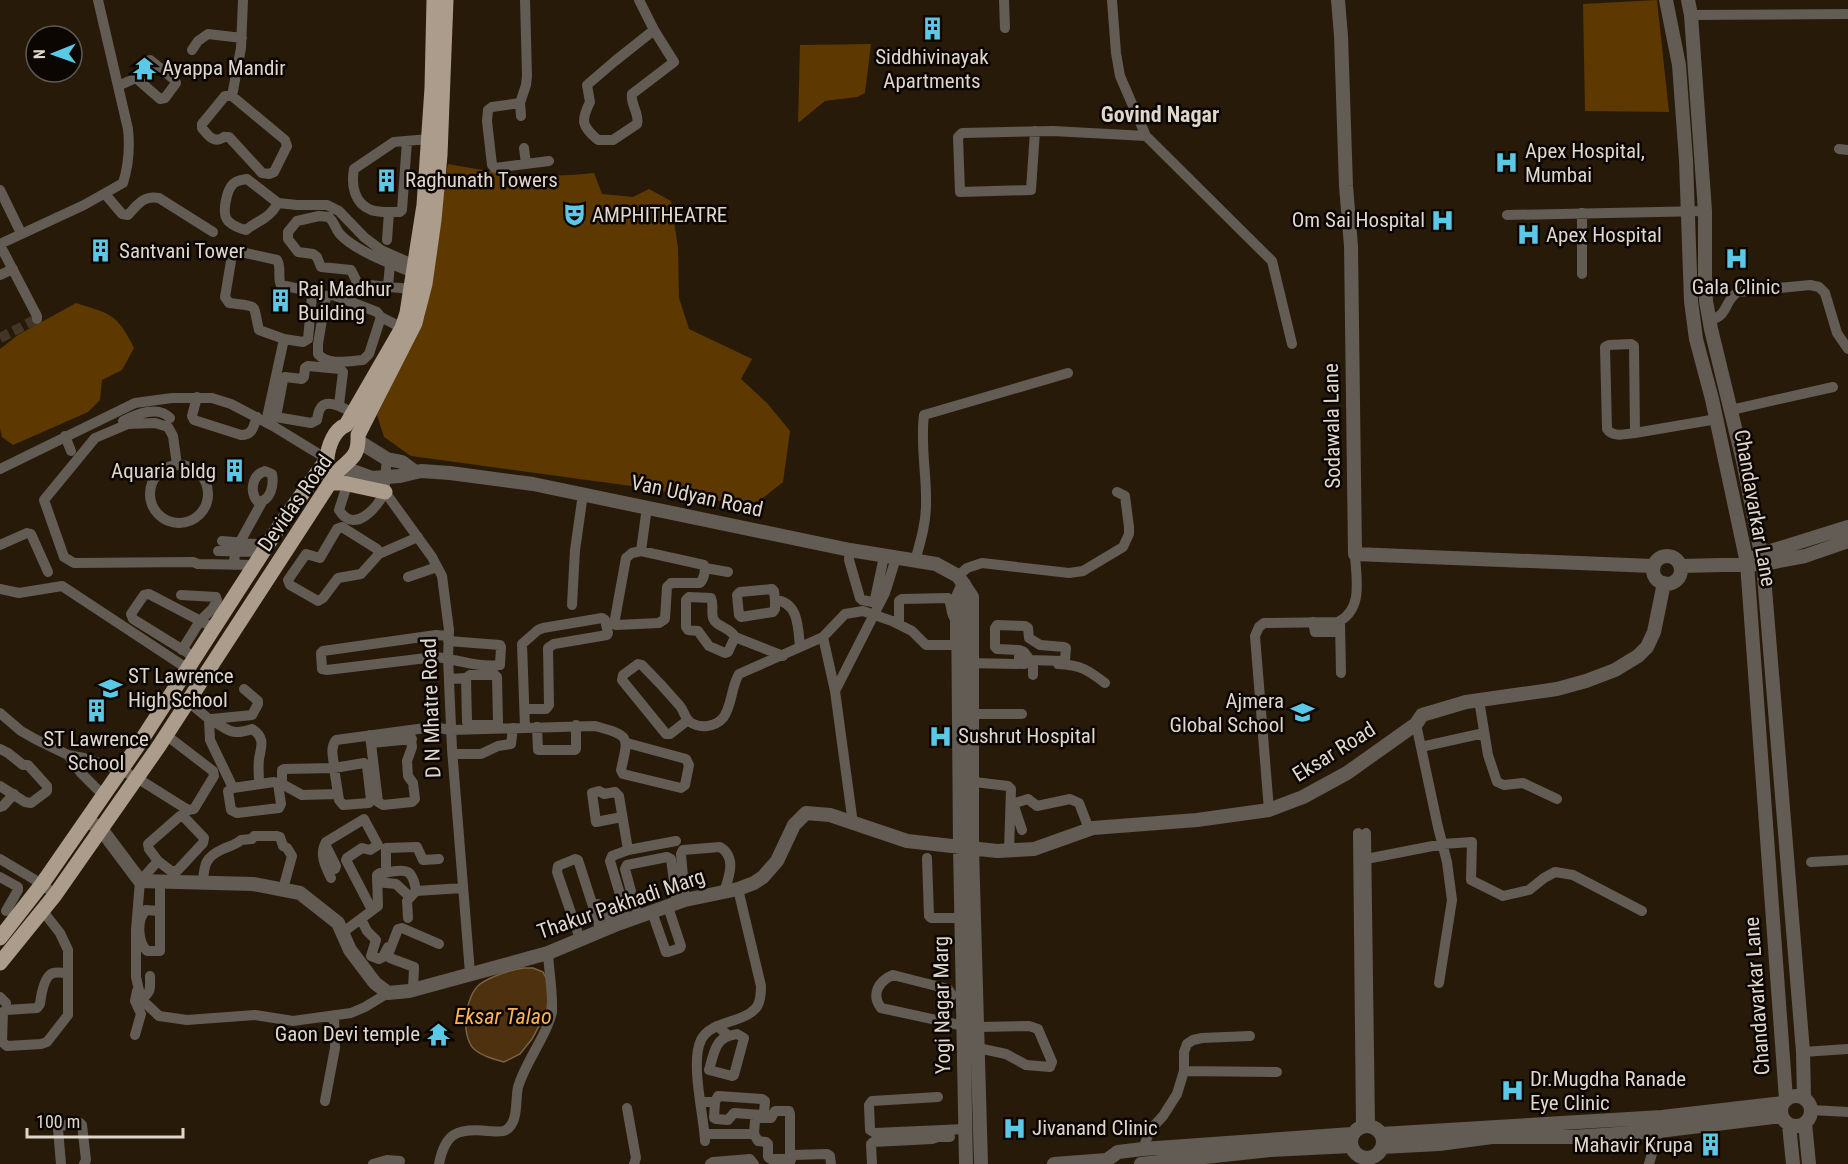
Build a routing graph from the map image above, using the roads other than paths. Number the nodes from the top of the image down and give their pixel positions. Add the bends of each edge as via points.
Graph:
1 (98, 0) edge
2 (243, 0) edge
3 (434, 0) edge
4 (446, 0) edge
5 (525, 0) edge
6 (639, 0) edge
7 (1004, 0) edge
8 (1112, 0) edge
9 (1338, 0) edge
10 (1666, 0) edge
11 (1688, 0) edge
12 (1848, 14) edge
13 (1691, 15) junction
14 (1005, 28) dead end
15 (654, 30) junction
16 (242, 38) junction
17 (192, 50) dead end
18 (136, 78) dead end
19 (118, 86) junction
20 (232, 96) junction
21 (520, 103) junction
22 (521, 116) dead end
23 (1035, 131) junction
24 (1146, 136) junction
25 (429, 139) junction
26 (407, 141) junction
27 (524, 148) dead end
28 (549, 161) dead end
29 (526, 164) junction
30 (0, 190) edge
31 (105, 194) junction
32 (278, 203) junction
33 (1687, 211) junction
34 (1705, 211) junction
35 (390, 212) junction
36 (1582, 213) junction
37 (1507, 215) dead end
38 (213, 232) dead end
39 (21, 233) junction
40 (387, 240) dead end
41 (0, 244) edge
42 (390, 264) junction
43 (13, 269) junction
44 (415, 269) junction
45 (1582, 274) dead end
46 (0, 275) edge
47 (388, 286) junction
48 (411, 289) junction
49 (381, 317) junction
50 (37, 319) dead end
51 (1710, 320) junction
52 (402, 327) junction
53 (284, 339) junction
54 (1292, 344) dead end
55 (370, 350) junction
56 (1848, 350) edge
57 (387, 355) junction
58 (1068, 373) dead end
59 (1833, 387) dead end
60 (197, 398) junction
61 (339, 405) junction
62 (170, 411) junction
63 (1731, 411) junction
64 (1717, 419) junction
65 (268, 420) junction
66 (82, 427) junction
67 (354, 429) junction
68 (1635, 433) junction
69 (65, 436) junction
70 (71, 452) dead end
71 (327, 459) junction
72 (387, 459) junction
73 (177, 465) junction
74 (0, 469) edge
75 (414, 471) junction
76 (347, 474) junction
77 (385, 485) junction
78 (1118, 492) dead end
79 (583, 494) junction
80 (262, 502) dead end
81 (647, 507) junction
82 (1848, 527) edge
83 (418, 537) junction
84 (1848, 541) edge
85 (0, 545) edge
86 (220, 546) dead end
87 (850, 550) junction
88 (641, 551) junction
89 (379, 554) junction
90 (1355, 554) junction
91 (236, 555) junction
92 (261, 556) junction
93 (1762, 559) junction
94 (889, 560) junction
95 (915, 561) junction
96 (1748, 563) junction
97 (1653, 566) junction
98 (1681, 566) junction
99 (437, 567) junction
100 (705, 568) junction
101 (728, 572) dead end
102 (408, 576) dead end
103 (0, 577) edge
104 (961, 580) junction
105 (1664, 583) junction
106 (62, 586) junction
107 (2, 590) edge
108 (881, 592) junction
109 (181, 595) dead end
110 (775, 600) dead end
111 (572, 605) dead end
112 (219, 610) junction
113 (873, 615) junction
114 (899, 624) junction
115 (207, 625) junction
116 (1340, 626) junction
117 (735, 637) junction
118 (823, 637) junction
119 (448, 638) junction
120 (466, 641) junction
121 (800, 647) junction
122 (182, 650) junction
123 (1019, 650) junction
124 (783, 656) junction
125 (448, 658) junction
126 (464, 662) junction
127 (966, 663) junction
128 (192, 664) junction
129 (1019, 664) junction
130 (1341, 673) dead end
131 (466, 678) junction
132 (449, 679) junction
133 (1106, 683) dead end
134 (244, 689) dead end
135 (835, 691) junction
136 (450, 697) junction
137 (466, 697) junction
138 (1479, 700) junction
139 (187, 701) junction
140 (525, 709) junction
141 (0, 713) edge
142 (973, 714) junction
143 (1022, 714) dead end
144 (252, 715) junction
145 (450, 716) junction
146 (467, 716) junction
147 (209, 719) junction
148 (688, 720) junction
149 (1416, 724) junction
150 (525, 727) junction
151 (513, 728) junction
152 (576, 728) junction
153 (252, 729) junction
154 (537, 729) junction
155 (451, 730) junction
156 (1484, 733) junction
157 (411, 734) junction
158 (166, 735) junction
159 (370, 739) junction
160 (627, 743) junction
161 (1421, 747) junction
162 (0, 749) edge
163 (453, 754) junction
164 (68, 755) junction
165 (334, 768) junction
166 (121, 770) junction
167 (137, 778) junction
168 (967, 781) junction
169 (259, 784) junction
170 (0, 786) edge
171 (233, 788) junction
172 (14, 794) junction
173 (338, 794) junction
174 (103, 795) junction
175 (1557, 800) dead end
176 (0, 807) edge
177 (1269, 810) junction
178 (622, 817) dead end
179 (87, 820) junction
180 (853, 824) junction
181 (100, 829) junction
182 (1089, 829) junction
183 (1022, 830) dead end
184 (676, 841) dead end
185 (1443, 844) junction
186 (382, 846) junction
187 (966, 848) junction
188 (628, 850) junction
189 (1009, 851) junction
190 (927, 858) dead end
191 (439, 859) dead end
192 (1366, 859) junction
193 (1848, 860) edge
194 (158, 861) junction
195 (5, 862) edge
196 (1811, 862) dead end
197 (386, 873) junction
198 (329, 875) dead end
199 (1362, 876) junction
200 (1, 877) edge
201 (140, 881) junction
202 (160, 882) junction
203 (203, 882) junction
204 (377, 882) junction
205 (589, 883) dead end
206 (42, 884) junction
207 (463, 888) junction
208 (283, 889) junction
209 (731, 891) junction
210 (413, 894) junction
211 (55, 895) junction
212 (677, 903) junction
213 (42, 910) junction
214 (159, 910) dead end
215 (372, 910) junction
216 (1642, 911) dead end
217 (652, 912) junction
218 (6, 915) edge
219 (624, 917) junction
220 (408, 918) dead end
221 (361, 919) junction
222 (966, 924) junction
223 (601, 931) junction
224 (342, 933) junction
225 (0, 938) edge
226 (394, 939) junction
227 (580, 939) junction
228 (439, 944) dead end
229 (548, 953) junction
230 (0, 963) edge
231 (68, 973) junction
232 (470, 974) junction
233 (150, 976) dead end
234 (1438, 983) dead end
235 (138, 988) junction
236 (964, 989) junction
237 (412, 990) junction
238 (388, 993) junction
239 (141, 999) junction
240 (334, 1016) junction
241 (717, 1026) junction
242 (971, 1026) junction
243 (135, 1035) dead end
244 (729, 1036) junction
245 (1250, 1036) dead end
246 (964, 1048) junction
247 (978, 1048) junction
248 (1848, 1049) edge
249 (1803, 1052) junction
250 (697, 1067) junction
251 (709, 1070) junction
252 (1184, 1071) junction
253 (1277, 1072) dead end
254 (938, 1097) dead end
255 (964, 1099) junction
256 (979, 1099) junction
257 (325, 1101) dead end
258 (701, 1102) junction
259 (715, 1102) junction
260 (1807, 1103) junction
261 (627, 1108) dead end
262 (1784, 1111) junction
263 (1848, 1112) edge
264 (1805, 1123) junction
265 (1660, 1124) junction
266 (965, 1132) junction
267 (754, 1134) junction
268 (1264, 1145) junction
269 (1368, 1145) edge
270 (1143, 1149) junction
271 (400, 1161) dead end
272 (1111, 1162) edge
273 (61, 1164) edge
274 (84, 1164) edge
275 (373, 1164) edge
276 (439, 1164) edge
277 (634, 1164) edge
278 (710, 1164) edge
279 (754, 1164) edge
280 (790, 1164) edge
281 (831, 1164) edge
282 (872, 1164) edge
283 (966, 1164) edge
284 (981, 1164) edge
285 (1054, 1164) edge
286 (1141, 1164) edge
287 (1648, 1164) edge
288 (1793, 1164) edge
289 (1809, 1164) edge

1 - 19 street
2 - 16 street
3 - 25 main road, Devidas Road
4 - 67 main road, Devidas Road via 440,155 424,284 415,323
5 - 21 street via 527,76
6 - 15 street
7 - 14 street
8 - 24 street via 1120,76
9 - 90 street, Sodawala Lane via 1351,246
10 - 33 street, Chandavarkar Lane via 1679,65
11 - 13 street, Chandavarkar Lane
12 - 13 street
13 - 34 street, Chandavarkar Lane
15 - 15 street via 674,63 632,94 637,124 613,140 597,140 583,118 591,102 587,86
16 - 17 street via 208,34
16 - 20 street
18 - 19 street
19 - 31 street via 130,150 123,183
20 - 20 street via 225,96 201,128 213,140 229,137 262,173 274,172 287,146 285,140
21 - 22 street
21 - 29 street via 492,107 487,122 492,165 495,168
23 - 23 street via 959,134 960,192 1031,190
23 - 24 street
24 - 54 street via 1272,261
25 - 26 street
25 - 44 main road, Devidas Road
26 - 35 street via 402,210
26 - 35 street via 394,142 354,169 355,196 360,203 371,210
27 - 29 street
28 - 29 street
30 - 39 street
31 - 38 street via 125,216 141,200 159,198
31 - 39 street
32 - 32 street via 247,179 227,190 225,215 228,221 246,230 272,214
32 - 44 street via 327,205 339,211 381,250
33 - 34 street
33 - 36 street
33 - 64 street, Chandavarkar Lane via 1693,320
34 - 51 street, Chandavarkar Lane
35 - 40 street
36 - 37 street
36 - 45 street
39 - 41 street
41 - 43 street
42 - 44 street
42 - 47 street
42 - 47 street via 345,238 329,217 297,220 288,232 293,248 313,254 321,267 351,270 358,284
43 - 46 street
43 - 50 street
44 - 48 main road, Devidas Road
47 - 48 street
48 - 52 main road, Devidas Road
49 - 52 street
49 - 55 street
49 - 55 street via 333,295 326,296 318,354 334,362 363,360
51 - 56 street via 1723,314 1734,293 1810,285 1825,293 1837,333
51 - 63 street, Chandavarkar Lane
52 - 57 main road, Devidas Road
53 - 53 street via 308,339 312,296 309,291 281,285 277,260 237,251 232,255 225,297 229,303 252,306 259,330
53 - 65 street
55 - 57 street
57 - 67 main road, Devidas Road
58 - 95 street via 924,415 926,505
59 - 63 street
60 - 62 street
60 - 65 street via 212,398
60 - 65 street via 194,420 241,435 251,433
61 - 65 street via 323,405 317,420 310,423
61 - 65 street via 344,372 308,366 302,379 285,377
61 - 67 street
62 - 66 street via 136,415 98,431
62 - 66 street via 135,403
63 - 93 street, Chandavarkar Lane
64 - 68 street
64 - 96 street, Chandavarkar Lane
65 - 71 street
66 - 69 street
67 - 71 main road, Devidas Road via 340,428
67 - 72 street, Van Udyan Road
67 - 76 main road, Devidas Road via 358,447 348,463
68 - 68 street via 1634,346 1609,345 1605,347 1607,429 1614,435
69 - 70 street
69 - 74 street
71 - 76 main road
71 - 92 main road, Devidas Road
72 - 75 street, Van Udyan Road via 402,462
72 - 77 street
73 - 73 street via 197,471 208,492 201,515 184,523 161,518 150,496 158,474
73 - 91 street via 168,427 155,423 128,424 95,438 44,500 64,557 74,563 198,564
75 - 77 street, Van Udyan Road
75 - 79 street, Van Udyan Road via 450,472
76 - 77 main road
76 - 77 street via 339,510 350,519 371,513
76 - 139 main road, Devidas Road via 330,483
77 - 83 street, D N Mhatre Road
78 - 104 street via 1125,496 1129,534 1123,547 1083,572 982,563 967,568
79 - 81 street, Van Udyan Road
79 - 111 street
80 - 91 street
81 - 87 street, Van Udyan Road
81 - 88 street
82 - 93 street
83 - 89 street
83 - 99 street, D N Mhatre Road
84 - 93 street via 1805,556
85 - 106 street via 31,534 50,574
86 - 91 street
87 - 94 street, Van Udyan Road
87 - 108 street via 849,560 860,598 872,602
88 - 100 street
88 - 100 street via 626,558 616,625 659,623 665,619 667,587 671,583 700,583
89 - 89 street via 361,574 338,578 318,601 288,580 306,554 320,558 342,527
90 - 97 street
90 - 116 street via 1355,604
91 - 92 street
91 - 92 street
92 - 112 main road, Devidas Road
93 - 96 street
93 - 249 street, Chandavarkar Lane
94 - 95 street, Van Udyan Road
94 - 108 street
95 - 104 street, Van Udyan Road via 936,564
96 - 98 street
96 - 262 street, Chandavarkar Lane
97 - 98 street via 1658,558 1667,555
97 - 105 street via 1657,579
98 - 105 street via 1677,579
99 - 102 street
99 - 119 street, D N Mhatre Road via 442,576
100 - 101 street
103 - 107 street
104 - 127 street via 958,597
105 - 138 street, Eksar Road via 1654,632 1638,656 1586,681
106 - 107 street via 19,593
106 - 128 street
108 - 113 street
109 - 112 street via 216,597
110 - 121 street via 788,603 797,619
112 - 115 main road, Devidas Road
113 - 114 street
113 - 118 street via 845,614
113 - 135 street
114 - 114 street via 926,645 955,643 955,619 948,598 902,598
115 - 122 street
115 - 122 street via 149,594 144,595 131,614 133,620
115 - 128 main road, Devidas Road
116 - 130 street
116 - 177 street via 1264,623 1258,627 1255,636
117 - 117 street via 728,652 709,646 698,631 686,627 686,600 711,598 713,618 732,630
117 - 124 street
118 - 121 street
118 - 135 street
119 - 120 street
119 - 125 street, D N Mhatre Road
119 - 125 street via 435,635 321,653 322,669 327,670
120 - 126 street
120 - 126 street via 500,645 500,664
121 - 124 street
122 - 128 street
123 - 123 street via 995,647 998,625 1025,626 1029,638 1036,643 1066,648 1065,660 1030,660
123 - 129 street
124 - 148 street via 739,674 724,717 714,724 699,726
125 - 126 street
125 - 132 street, D N Mhatre Road
127 - 129 street
127 - 142 street
127 - 168 street
128 - 166 main road, Devidas Road
129 - 133 street via 1035,669 1075,665
131 - 132 street
131 - 137 street
131 - 146 street via 497,677 498,722 471,725
132 - 136 street, D N Mhatre Road
134 - 144 street via 258,700
135 - 180 street
136 - 137 street
136 - 145 street, D N Mhatre Road
137 - 146 street
138 - 149 street, Eksar Road via 1422,715
138 - 156 street
139 - 147 street
139 - 158 main road, Devidas Road
140 - 140 street via 522,644 526,639 543,628 605,620 606,635 548,648 549,705 546,709
140 - 150 street
141 - 164 street via 21,731
142 - 143 street
142 - 168 street
144 - 147 street
144 - 153 street
145 - 146 street
145 - 155 street, D N Mhatre Road
147 - 153 street via 233,733
147 - 171 street via 210,740
148 - 148 street via 666,734 622,680 623,675 642,665 682,708
149 - 161 street
149 - 177 street, Eksar Road via 1347,773
150 - 151 street
150 - 154 street
151 - 155 street
151 - 163 street via 512,744 481,754
152 - 154 street
152 - 154 street via 574,750 538,750
152 - 160 street via 595,726 617,732
153 - 169 street via 263,746
155 - 157 street via 433,727
155 - 163 street, D N Mhatre Road
156 - 161 street
156 - 175 street via 1497,782 1523,783
157 - 159 street
157 - 159 street via 407,761 415,799 412,802 378,802
158 - 167 main road, Devidas Road
158 - 167 street via 213,771 194,809 188,810
159 - 165 street via 336,740 332,749
160 - 160 street via 623,774 681,788 685,785 689,765 686,759
161 - 185 street
162 - 172 street via 28,765 47,786 47,791 31,803
163 - 207 street, D N Mhatre Road
164 - 166 street
164 - 174 street
165 - 173 street
165 - 173 street via 364,763 371,800 343,805
165 - 173 street via 284,769 282,784 302,795
166 - 167 street
166 - 174 main road, Devidas Road
167 - 181 main road, Devidas Road
168 - 187 street
168 - 189 street via 1011,789
169 - 171 street
169 - 171 street via 278,784 279,808 237,813 231,810 228,791
170 - 172 street
172 - 176 street
174 - 179 main road, Devidas Road
177 - 182 street, Eksar Road
178 - 188 street
179 - 181 street
179 - 206 main road, Devidas Road
180 - 187 street, Thakur Pakhadi Marg via 906,841
180 - 209 street, Thakur Pakhadi Marg via 831,815 806,813 794,825 777,861 763,877
181 - 201 street
181 - 211 main road, Devidas Road
182 - 183 street via 1079,803 1070,800 1037,806 1028,799 1014,806
182 - 189 street, Eksar Road via 1034,849
184 - 188 street
185 - 192 street
185 - 216 street via 1472,842 1471,880 1503,896 1528,890 1555,872 1573,875
185 - 234 street via 1452,900
186 - 191 street via 417,847 423,860
186 - 197 street
186 - 198 street via 364,819 325,844 323,861
186 - 215 street via 362,848 346,860
187 - 189 street, Eksar Road
187 - 222 street, Yogi Nagar Marg
188 - 219 street via 615,854 610,861
190 - 222 street via 928,916
192 - 199 street
192 - 199 street via 1362,833
193 - 196 street
194 - 194 street via 148,844 183,816 204,838 203,843 177,871
194 - 201 street
195 - 200 street
195 - 206 street
197 - 204 street via 377,875
197 - 210 street via 411,874
199 - 269 street
200 - 218 street via 18,887
201 - 202 street
201 - 235 street via 136,930
202 - 203 street
202 - 214 street
203 - 208 street
203 - 208 street via 204,866 220,850 254,836 277,836 292,856
204 - 210 street via 396,884
204 - 215 street via 379,903
205 - 219 street via 603,916
206 - 211 street
206 - 218 main road, Devidas Road
207 - 210 street
207 - 232 street, D N Mhatre Road
208 - 224 street via 300,893 319,907 338,923
209 - 212 street, Thakur Pakhadi Marg
209 - 212 street via 730,860 725,849 683,850
209 - 241 street via 761,986 760,998 757,1007 746,1015
210 - 220 street via 407,900
211 - 213 main road, Devidas Road
212 - 217 street, Thakur Pakhadi Marg
212 - 217 street via 680,948 666,952
212 - 219 street via 671,859 627,865
213 - 230 main road, Devidas Road
213 - 231 street via 64,938
215 - 221 street
217 - 219 street, Thakur Pakhadi Marg
218 - 225 main road, Devidas Road
219 - 223 street, Thakur Pakhadi Marg
221 - 224 street
221 - 226 street via 376,940 371,956 383,957
222 - 236 street, Yogi Nagar Marg
223 - 227 street, Thakur Pakhadi Marg
223 - 227 street via 575,859 558,866 557,872
224 - 238 street via 375,983
226 - 228 street via 398,928 402,928
226 - 237 street via 388,955 418,968
227 - 229 street, Thakur Pakhadi Marg
229 - 232 street, Thakur Pakhadi Marg
229 - 276 street via 552,1015 522,1078 510,1126 499,1132 470,1129 458,1133 442,1148
231 - 231 street via 68,1015 47,1042 7,1046 3,1042 3,1012 37,1008 49,976
232 - 237 street, Thakur Pakhadi Marg
233 - 239 street via 150,991
235 - 239 street
235 - 243 street via 135,1001 141,1014
236 - 242 street, Yogi Nagar Marg
236 - 242 street via 948,989 893,975 877,988 876,998 881,1008
237 - 238 street, Thakur Pakhadi Marg
238 - 240 street via 351,1013
239 - 240 street via 164,1018 255,1015 293,1021
240 - 257 street via 335,1048
241 - 244 street
241 - 250 street via 702,1039
242 - 246 street, Yogi Nagar Marg
242 - 247 street, Yogi Nagar Marg
242 - 247 street via 1038,1029 1052,1062 1045,1068 1026,1065 1006,1054
244 - 251 street via 718,1041
244 - 251 street via 737,1034 744,1038 734,1075
245 - 252 street via 1193,1040 1184,1052
246 - 247 street
246 - 255 street, Yogi Nagar Marg
247 - 256 street, Yogi Nagar Marg
248 - 249 street
249 - 260 street, Chandavarkar Lane
250 - 251 street
250 - 258 street
252 - 253 street
252 - 270 street via 1178,1094 1150,1130
254 - 266 street via 872,1101 870,1130
255 - 256 street
255 - 266 street, Yogi Nagar Marg
256 - 284 street, Yogi Nagar Marg
258 - 259 street
258 - 267 street via 705,1138
259 - 259 street via 718,1096 762,1100 764,1113 734,1113 728,1120 716,1119
260 - 262 street via 1798,1095
260 - 263 street
260 - 264 street via 1809,1118
261 - 277 street
262 - 264 street via 1794,1126
262 - 265 street
262 - 288 street, Chandavarkar Lane
264 - 289 street
265 - 269 street via 1479,1133
265 - 287 street
266 - 282 street via 932,1139 873,1142
266 - 283 street, Yogi Nagar Marg
267 - 267 street via 758,1141 768,1144 768,1157 788,1159 789,1112 775,1111 771,1118 757,1118
268 - 269 street
268 - 270 street
268 - 286 street
270 - 272 street via 1118,1152
271 - 275 street
272 - 285 street
273 - 274 street via 58,1129 80,1123
278 - 279 street via 750,1159
280 - 281 street via 793,1155 827,1154

